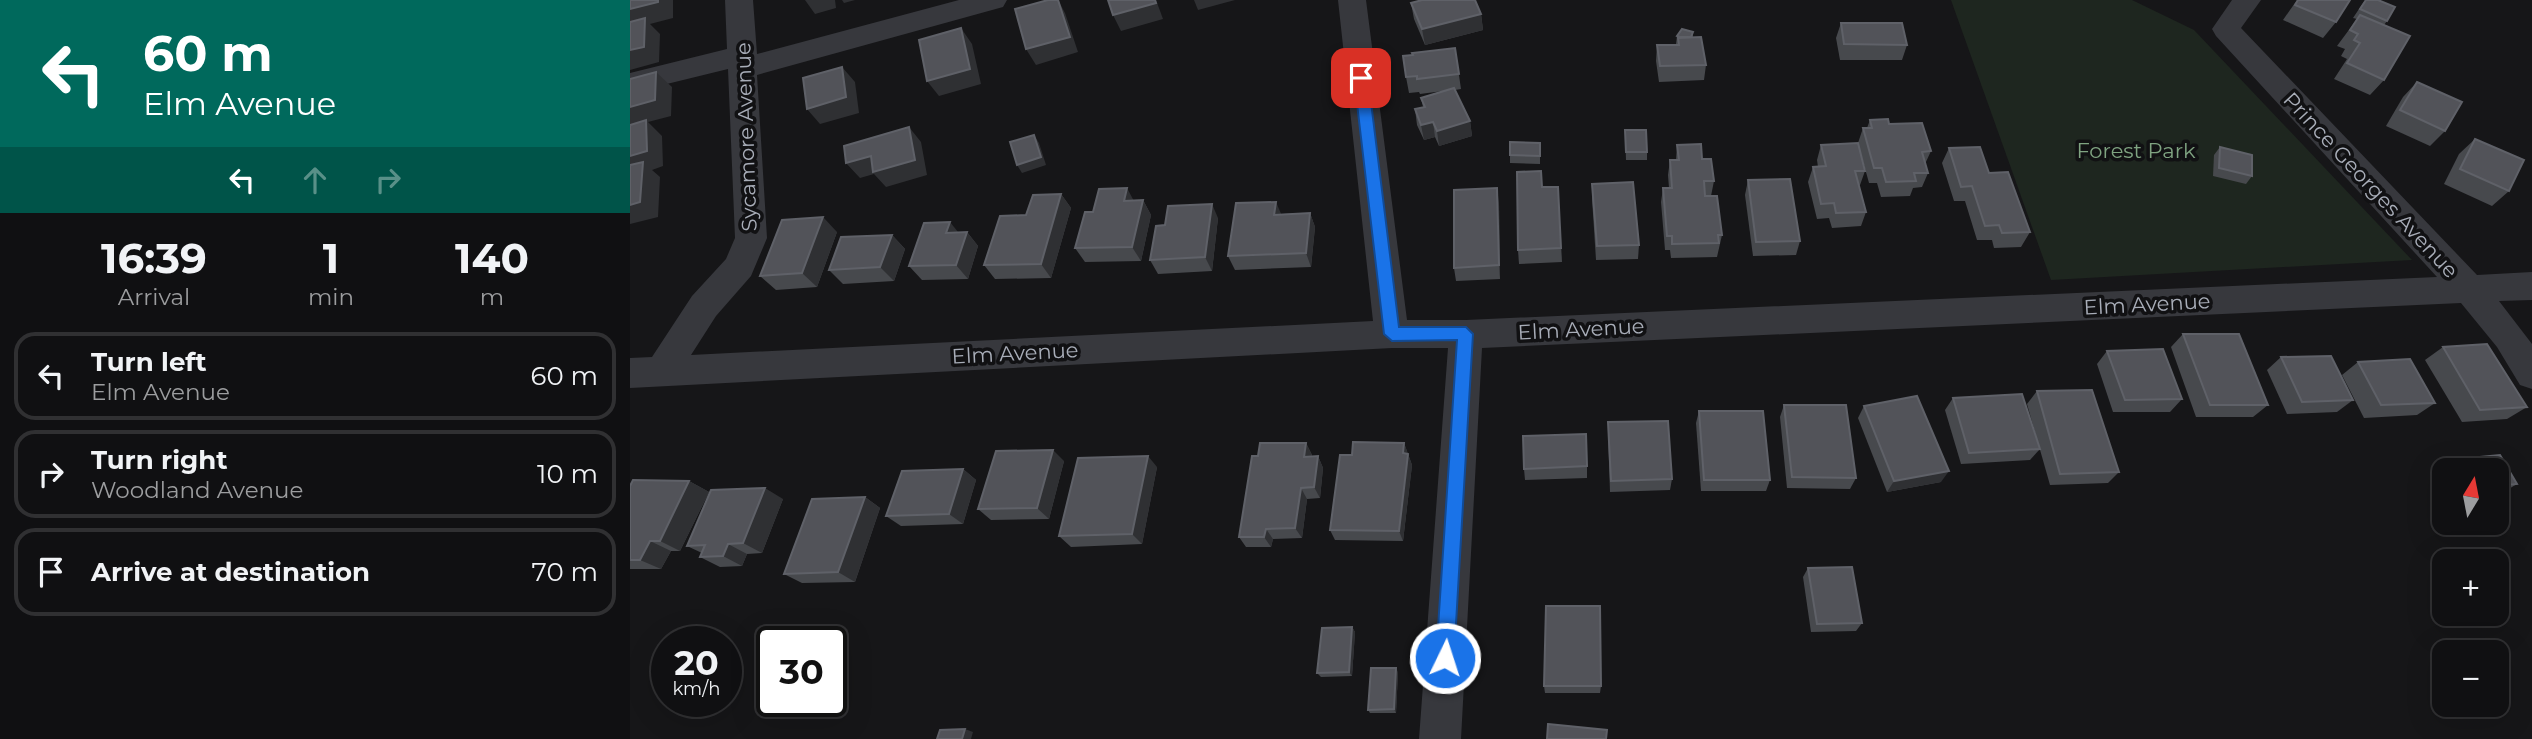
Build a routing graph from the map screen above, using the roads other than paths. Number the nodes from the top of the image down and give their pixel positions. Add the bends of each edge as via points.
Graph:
1 (739, 0) edge
2 (993, 0) edge
3 (1352, 0) edge
4 (2247, 0) edge
5 (744, 62) junction
6 (630, 83) edge
7 (2532, 286) edge
8 (2469, 289) junction
9 (1392, 334) junction
10 (1466, 334) junction
11 (646, 372) edge
12 (2532, 374) edge
13 (1440, 739) edge

1 - 5 street, Sycamore Avenue
2 - 5 street
3 - 9 street
4 - 8 street, Prince Georges Avenue via 2226,29
5 - 6 street
5 - 11 street, Sycamore Avenue via 751,238 739,267
7 - 8 street, Elm Avenue
8 - 10 street, Elm Avenue
8 - 12 street, Prince Georges Avenue via 2509,337
9 - 10 street, Elm Avenue
9 - 11 street, Elm Avenue
10 - 13 street

